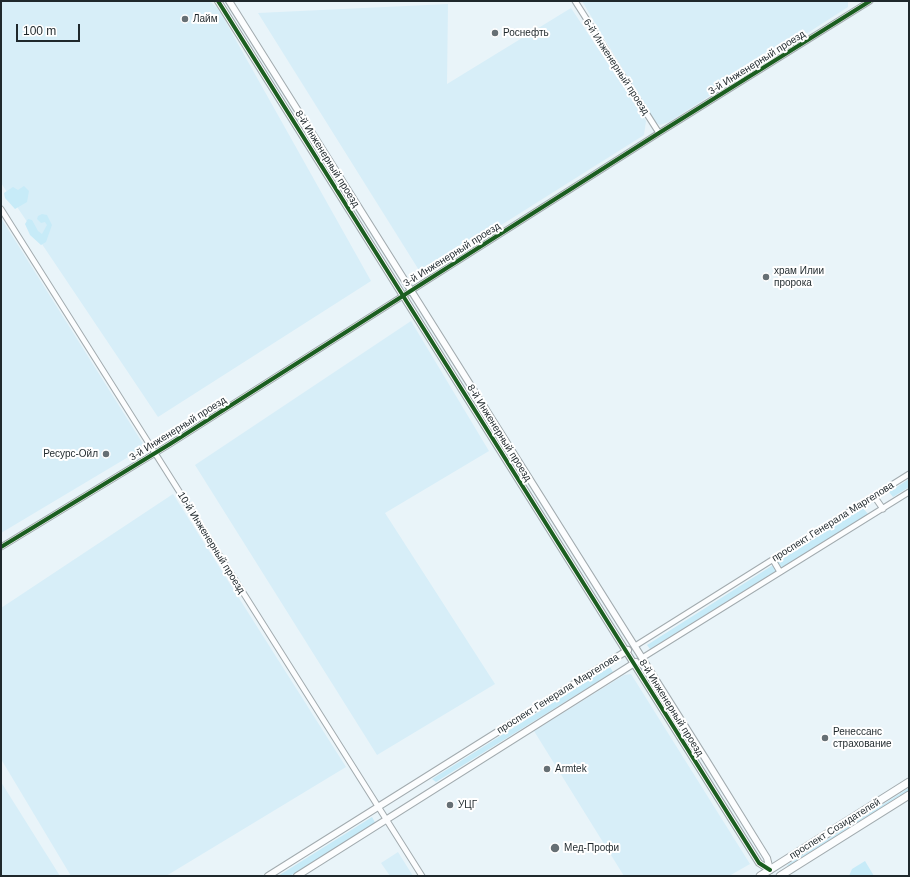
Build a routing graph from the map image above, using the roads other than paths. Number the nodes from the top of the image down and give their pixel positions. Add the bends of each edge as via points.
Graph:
1 (218, 1) edge
2 (229, 1) edge
3 (574, 1) edge
4 (870, 1) edge
5 (659, 133) junction
6 (1, 208) edge
7 (412, 291) junction
8 (404, 296) junction
9 (452, 355) junction
10 (444, 360) junction
11 (155, 453) junction
12 (909, 474) edge
13 (909, 492) edge
14 (874, 496) junction
15 (882, 509) junction
16 (1, 547) edge
17 (773, 560) junction
18 (782, 571) junction
19 (635, 646) junction
20 (626, 652) junction
21 (642, 658) junction
22 (634, 663) junction
23 (660, 687) junction
24 (652, 692) junction
25 (427, 776) junction
26 (909, 782) edge
27 (434, 788) junction
28 (909, 795) edge
29 (378, 806) junction
30 (386, 818) junction
31 (771, 873) edge
32 (268, 876) edge
33 (297, 876) edge
34 (422, 876) edge
35 (760, 876) edge
36 (780, 876) edge

1 - 8 street, 8-й Инженерный проезд
2 - 7 street, 8-й Инженерный проезд
3 - 5 street, 6-й Инженерный проезд
4 - 5 street, 3-й Инженерный проезд
5 - 7 street, 3-й Инженерный проезд
6 - 11 street, 10-й Инженерный проезд
7 - 8 street, 3-й Инженерный проезд
7 - 9 street, 8-й Инженерный проезд
8 - 10 street, 8-й Инженерный проезд
8 - 11 street, 3-й Инженерный проезд
9 - 10 street
9 - 19 street, 8-й Инженерный проезд
10 - 20 street, 8-й Инженерный проезд
11 - 16 street, 3-й Инженерный проезд
11 - 29 street, 10-й Инженерный проезд
12 - 14 street, проспект Генерала Маргелова
13 - 15 street, проспект Генерала Маргелова
14 - 15 street
14 - 17 street, проспект Генерала Маргелова
15 - 18 street, проспект Генерала Маргелова
17 - 18 street
17 - 19 street, проспект Генерала Маргелова
18 - 21 street, проспект Генерала Маргелова
19 - 20 street, проспект Генерала Маргелова
19 - 21 street, 8-й Инженерный проезд
20 - 22 street, 8-й Инженерный проезд
20 - 25 street, проспект Генерала Маргелова
21 - 22 street, проспект Генерала Маргелова
21 - 23 street, 8-й Инженерный проезд
22 - 24 street, 8-й Инженерный проезд
22 - 27 street, проспект Генерала Маргелова
23 - 24 street
23 - 31 street, 8-й Инженерный проезд via 767,858
24 - 31 street, 8-й Инженерный проезд via 759,863
25 - 27 street
25 - 29 street, проспект Генерала Маргелова
26 - 31 main road, проспект Созидателей
27 - 30 street, проспект Генерала Маргелова
28 - 36 main road, проспект Созидателей
29 - 30 street, 10-й Инженерный проезд
29 - 32 street, проспект Генерала Маргелова
30 - 33 street, проспект Генерала Маргелова
30 - 34 street, 10-й Инженерный проезд
31 - 35 main road, проспект Созидателей

